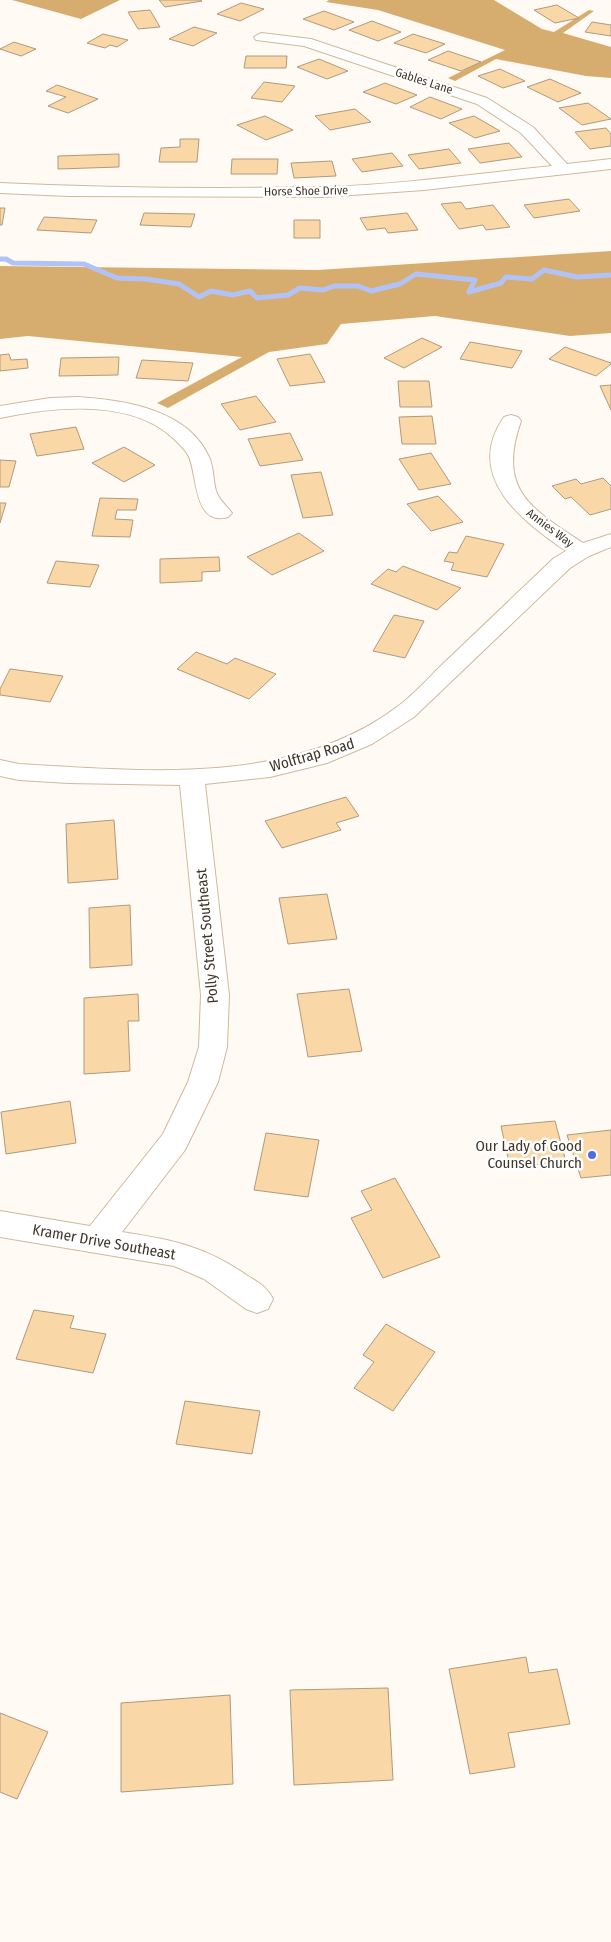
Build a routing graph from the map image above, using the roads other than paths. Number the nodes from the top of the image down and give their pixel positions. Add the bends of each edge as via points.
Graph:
1 (261, 37) dead end
2 (611, 164) edge
3 (563, 169) junction
4 (0, 188) edge
5 (0, 412) edge
6 (511, 421) dead end
7 (221, 513) dead end
8 (611, 540) edge
9 (581, 551) junction
10 (0, 768) edge
11 (192, 777) junction
12 (0, 1224) edge
13 (97, 1241) junction
14 (256, 1298) dead end

1 - 3 street, Gables Lane via 306,42 482,101 528,129
2 - 3 street, Horse Shoe Drive
3 - 4 street, Horse Shoe Drive via 424,185 323,192
5 - 7 street via 42,404 93,403 123,408 157,420 185,438 197,452 205,490
6 - 9 street, Annies Way via 499,454 508,490 538,522
8 - 9 street, Wolftrap Road
9 - 11 street, Wolftrap Road via 562,563 429,692 384,729 361,742 313,758 272,768
10 - 11 street, Wolftrap Road via 19,772 149,779
11 - 13 street, Polly Street Southeast via 215,995 213,1047 203,1082 174,1142
12 - 13 street, Kramer Drive Southeast
13 - 14 street, Kramer Drive Southeast via 178,1254 216,1270

